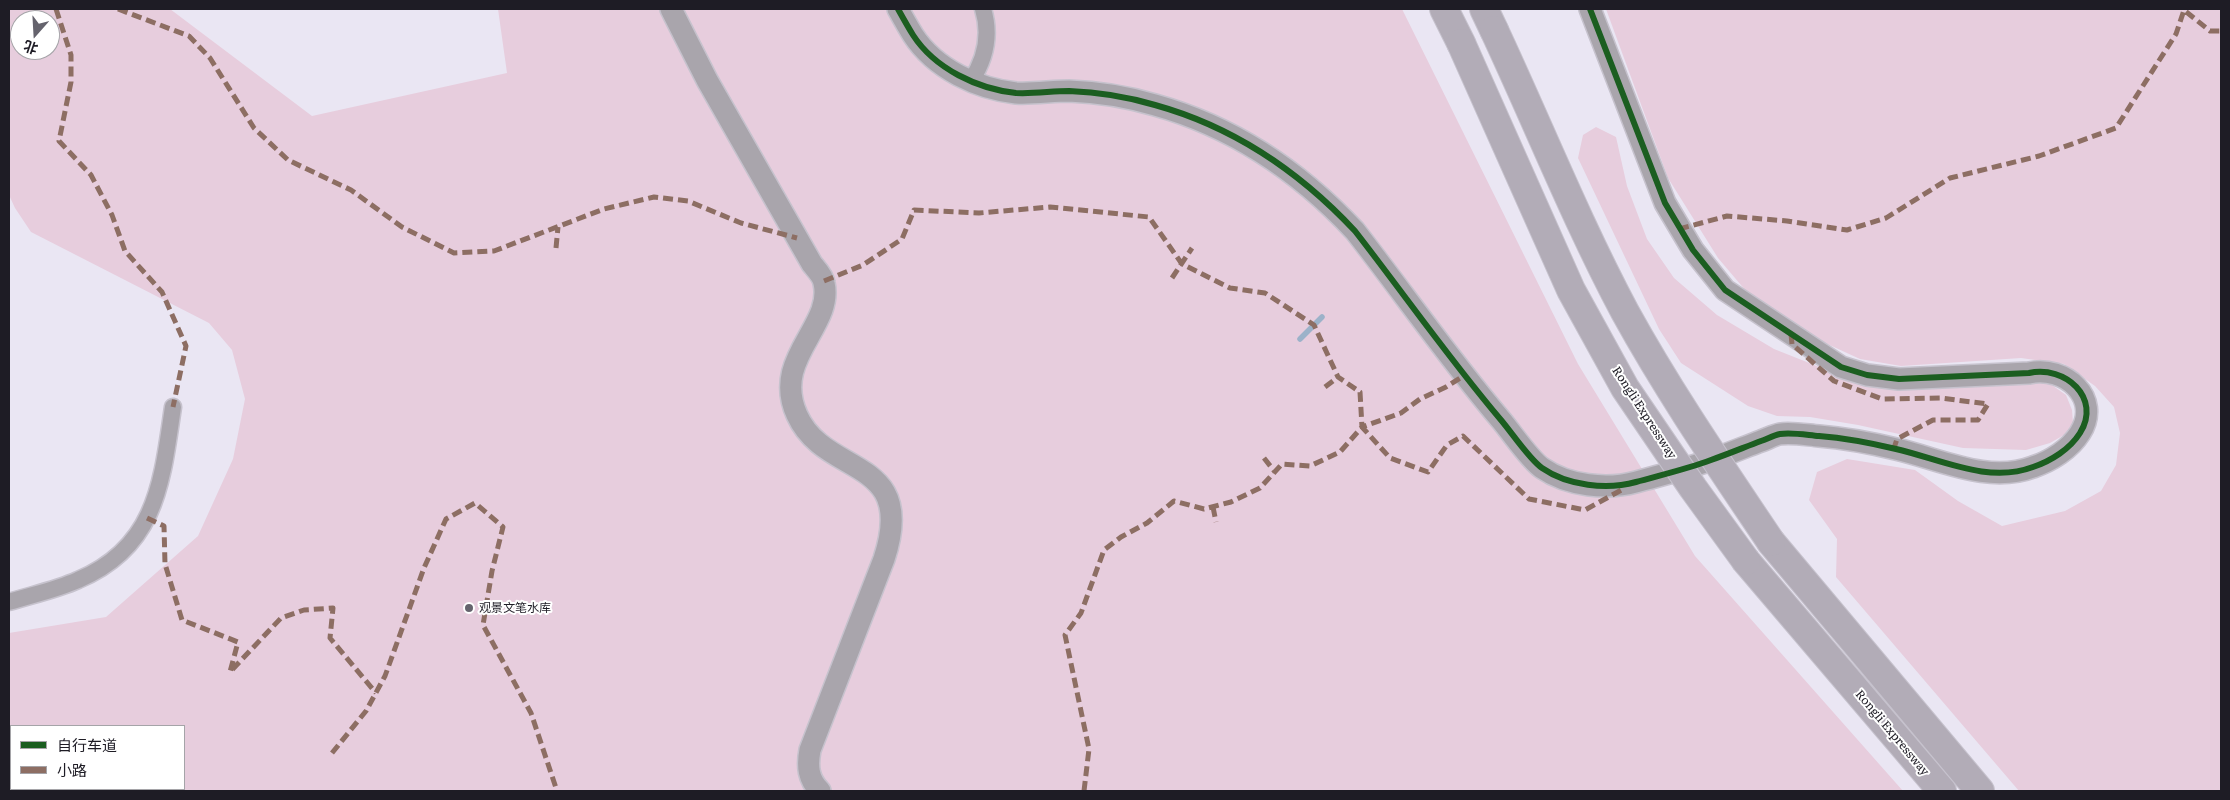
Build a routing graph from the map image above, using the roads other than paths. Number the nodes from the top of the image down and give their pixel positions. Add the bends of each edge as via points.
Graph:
1 (671, 9) edge
2 (898, 9) edge
3 (983, 9) edge
4 (1444, 9) edge
5 (1590, 9) edge
6 (1489, 19) edge
7 (971, 81) junction
8 (173, 407) dead end
9 (9, 602) edge
10 (820, 791) edge
11 (1942, 791) edge
12 (1980, 791) edge

1 - 10 street via 707,80 824,280 826,294 823,306 790,378 791,398 797,416 818,441 869,475 881,488 890,507 892,530 884,559 810,750 809,774
2 - 7 street via 914,37 928,52 948,69
3 - 7 street via 987,22 986,48
4 - 11 highway, Rongli Expressway, bridge via 1571,290 1625,388 1746,561
5 - 7 street via 1665,203 1693,250 1725,290 1841,367 1867,375 1900,379 2040,370 2061,375 2074,385 2083,399 2085,417 2080,434 2045,463 2016,472 1965,468 1860,442 1780,434 1711,460 1633,483 1603,486 1572,481 1541,468 1487,404 1356,230 1313,188 1264,153 1212,125 1155,105 1071,91 1017,93 991,89
6 - 12 highway, bridge via 1588,239 1663,379 1704,444 1771,542
8 - 9 street via 162,481 156,500 136,534 110,562 94,572 77,581

